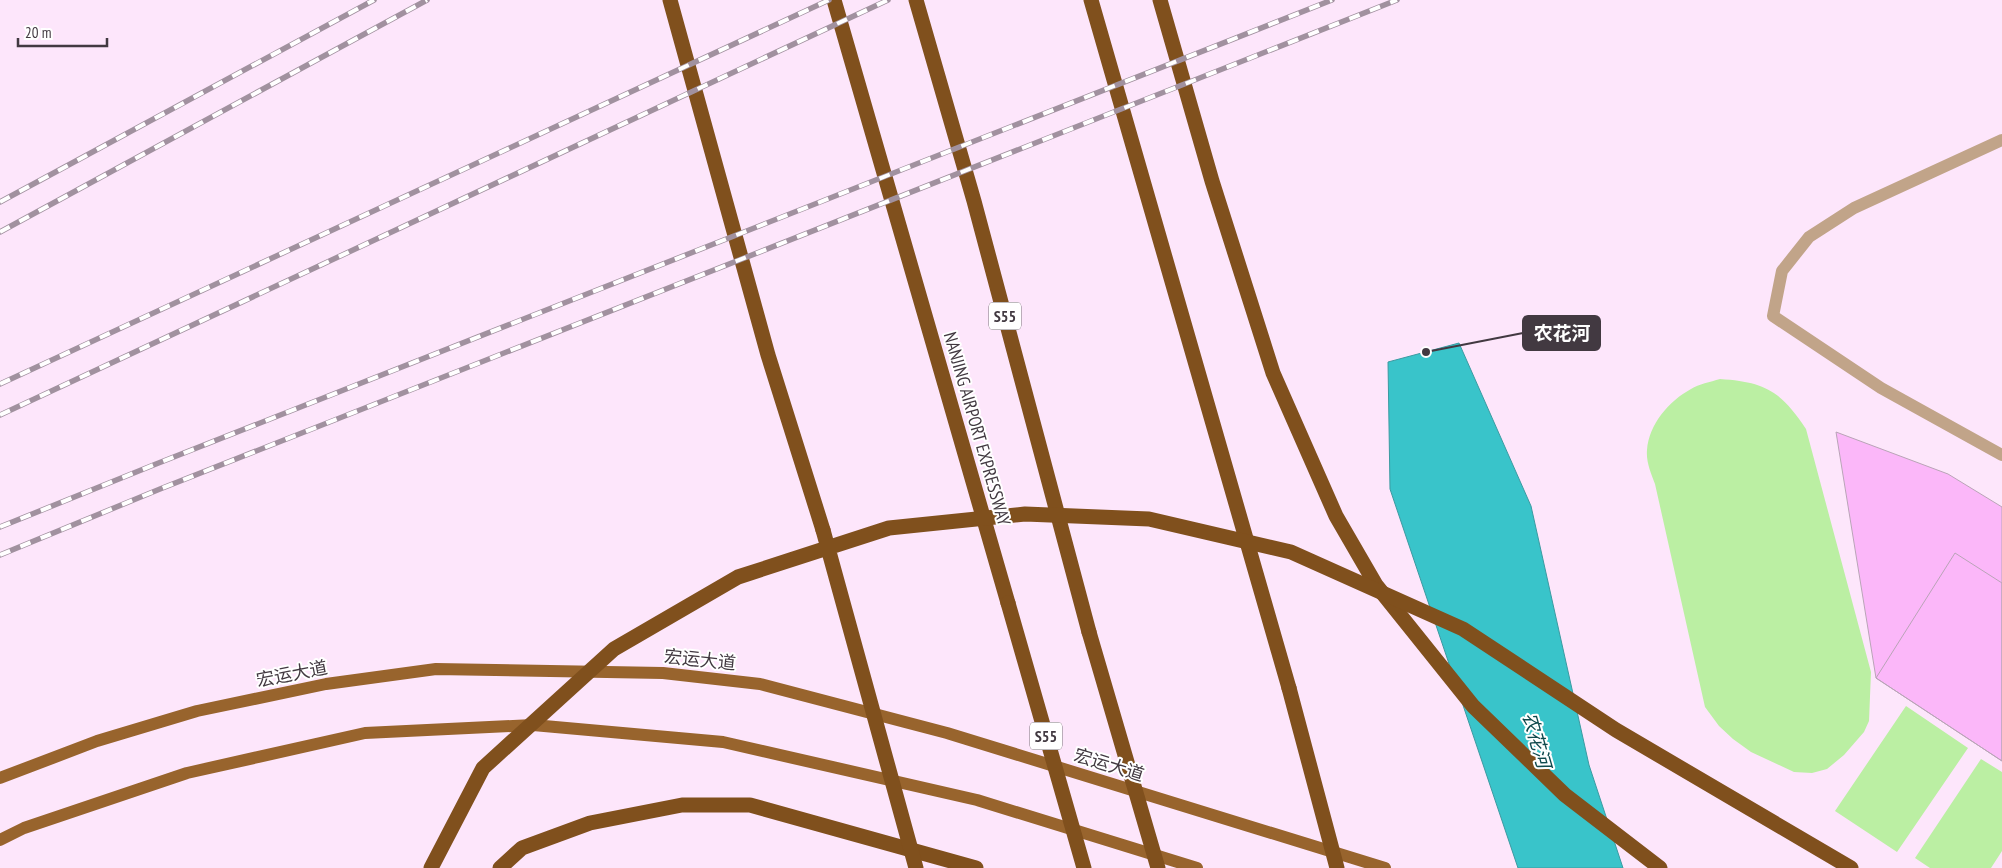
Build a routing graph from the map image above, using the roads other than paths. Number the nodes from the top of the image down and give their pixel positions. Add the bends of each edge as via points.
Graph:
1 (670, 0) edge
2 (834, 0) edge
3 (916, 0) edge
4 (1091, 0) edge
5 (1160, 0) edge
6 (2002, 140) edge
7 (2002, 455) edge
8 (0, 778) edge
9 (0, 840) edge
10 (431, 868) edge
11 (500, 868) edge
12 (916, 868) edge
13 (976, 868) edge
14 (1084, 868) edge
15 (1158, 868) edge
16 (1197, 868) edge
17 (1337, 868) edge
18 (1385, 868) edge
19 (1660, 868) edge
20 (1851, 868) edge

1 - 12 highway, bridge via 768,355 823,530
2 - 14 highway, NANJING AIRPORT EXPRESSWAY / S55, bridge
3 - 15 highway, S55, bridge via 974,201 1089,632
4 - 17 highway, bridge
5 - 19 highway, bridge via 1212,181 1273,373 1336,516 1376,585 1473,706 1565,795
6 - 7 street via 1854,208 1809,237 1782,271 1773,316 1881,388
8 - 18 main road, 宏运大道 via 97,741 196,711 326,684 436,669 663,673 760,684 947,733
9 - 16 main road via 24,828 187,773 364,733 533,724 723,742 977,800
10 - 20 highway, bridge via 483,768 614,649 747,574 889,528 1025,514 1149,519 1291,552 1463,629 1616,730
11 - 13 highway via 522,848 590,823 682,805 750,805

